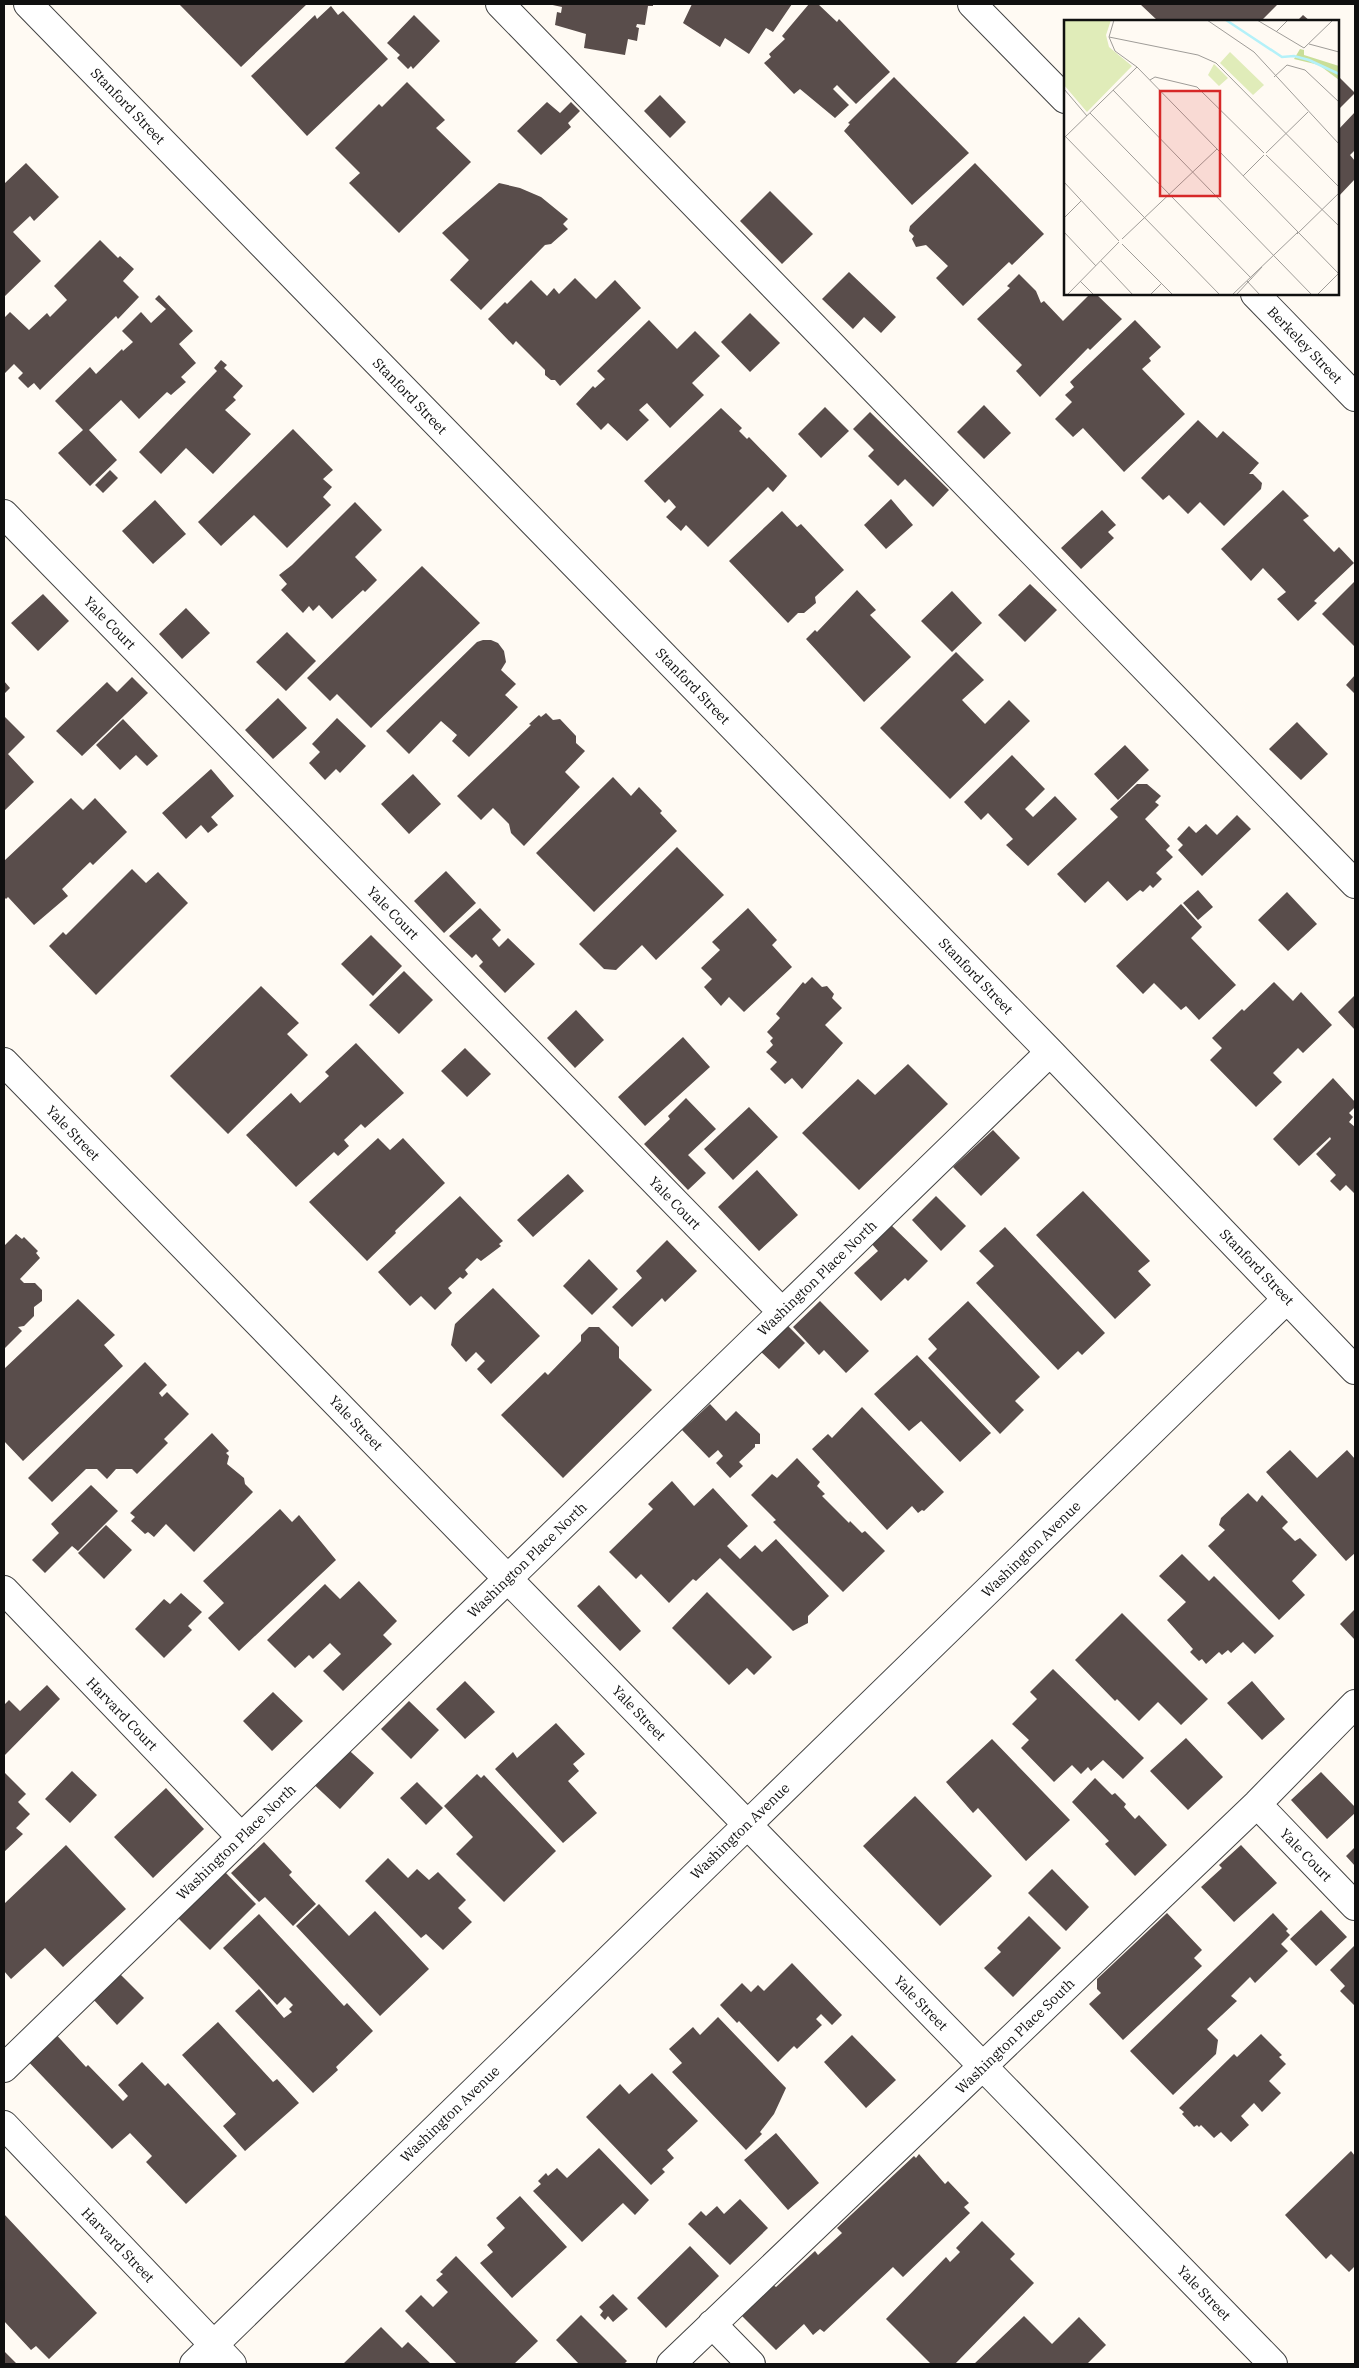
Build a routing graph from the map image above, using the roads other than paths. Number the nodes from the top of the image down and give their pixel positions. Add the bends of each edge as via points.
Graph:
1 (28, 4) edge
2 (500, 4) edge
3 (972, 4) edge
4 (1064, 98) edge
5 (1256, 295) edge
6 (1355, 397) edge
7 (4, 514) edge
8 (1355, 884) edge
9 (1050, 1052) junction
10 (4, 1062) edge
11 (1287, 1299) junction
12 (782, 1312) junction
13 (1355, 1370) edge
14 (508, 1578) junction
15 (4, 1590) edge
16 (1355, 1704) edge
17 (1257, 1804) junction
18 (747, 1825) junction
19 (241, 1837) junction
20 (1355, 1906) edge
21 (984, 2067) junction
22 (4, 2068) edge
23 (4, 2125) edge
24 (712, 2324) junction
25 (214, 2345) junction
26 (194, 2364) edge
27 (232, 2364) edge
28 (671, 2364) edge
29 (751, 2364) edge
30 (1273, 2364) edge

1 - 9 street, Stanford Street
2 - 8 street
3 - 4 street
5 - 6 street, Berkeley Street
7 - 12 street, Yale Court
9 - 11 street, Stanford Street
9 - 12 street, Washington Place North
10 - 14 street, Yale Street
11 - 13 street, Stanford Street
11 - 18 street, Washington Avenue
12 - 14 street, Washington Place North
14 - 18 street, Yale Street
14 - 19 street, Washington Place North
15 - 19 street, Harvard Court
16 - 17 street, Washington Place South
17 - 20 street, Yale Court
17 - 21 street, Washington Place South
18 - 21 street, Yale Street
18 - 25 street, Washington Avenue
19 - 22 street, Washington Place North
21 - 24 street, Washington Place South
21 - 30 street, Yale Street
23 - 25 street, Harvard Street
24 - 28 street, Washington Place South
24 - 29 street
25 - 26 street, Washington Avenue
25 - 27 street, Harvard Street

